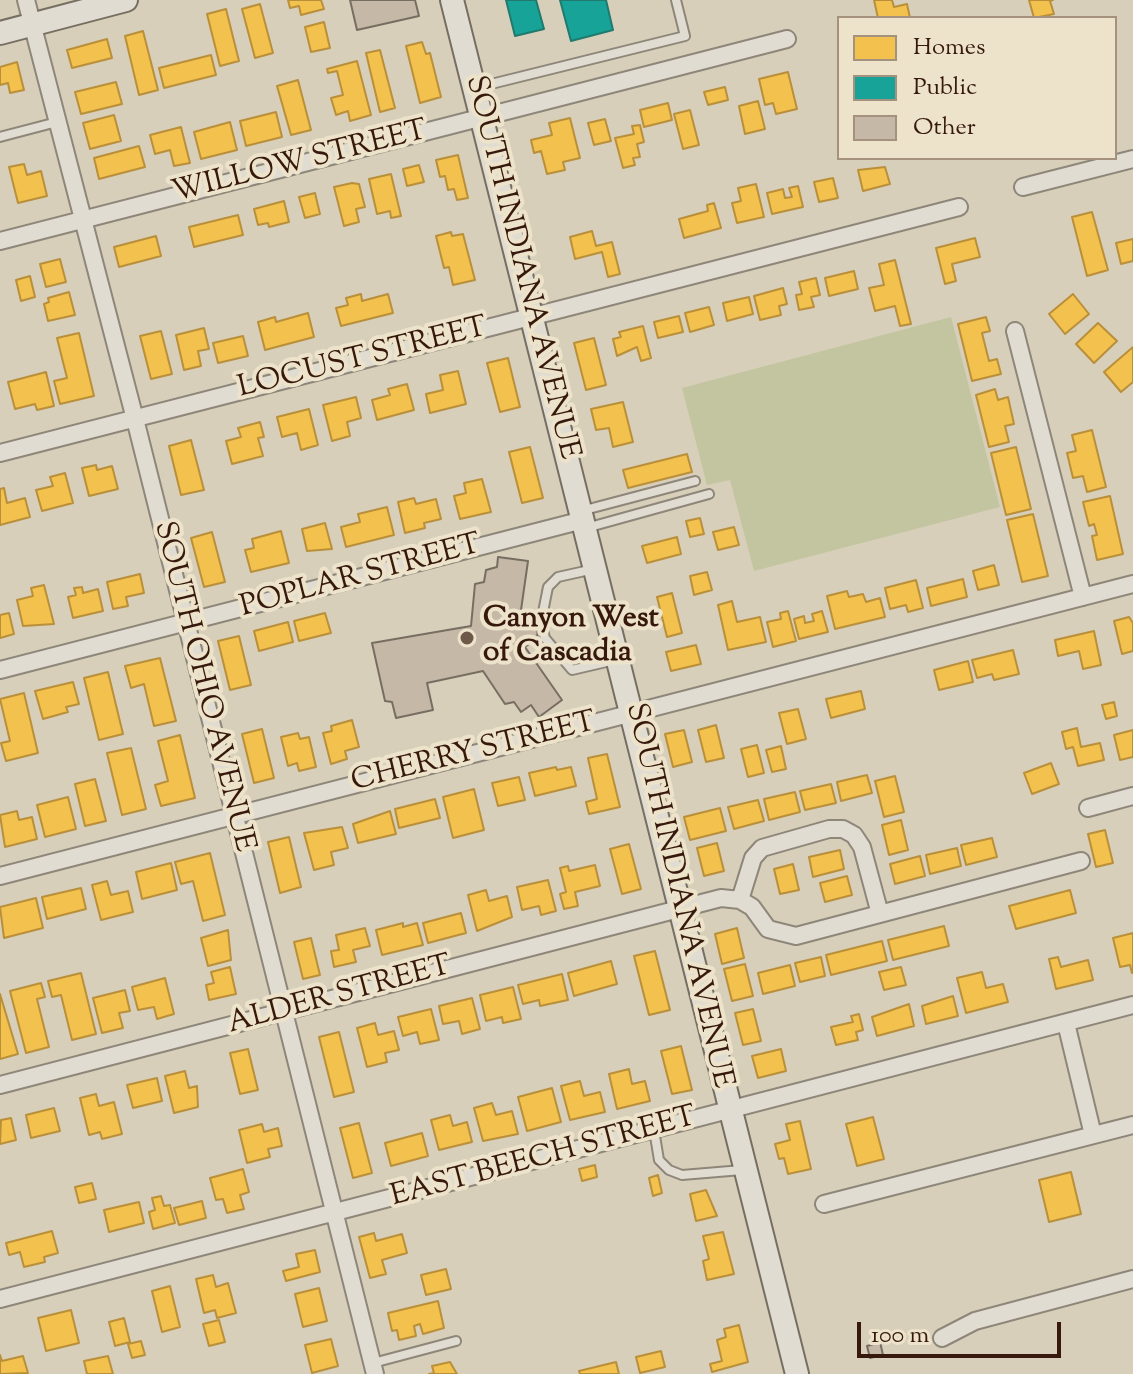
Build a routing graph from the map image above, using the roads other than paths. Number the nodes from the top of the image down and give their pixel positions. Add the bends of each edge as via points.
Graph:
1 (26, 0) edge
2 (126, 0) edge
3 (452, 0) edge
4 (676, 0) edge
5 (32, 25) junction
6 (0, 33) edge
7 (787, 39) dead end
8 (475, 88) junction
9 (482, 117) junction
10 (58, 122) junction
11 (0, 137) edge
12 (1133, 159) edge
13 (1023, 187) dead end
14 (959, 207) dead end
15 (83, 219) junction
16 (0, 241) edge
17 (532, 316) junction
18 (1015, 331) dead end
19 (135, 419) junction
20 (0, 453) edge
21 (695, 481) dead end
22 (709, 494) dead end
23 (583, 520) junction
24 (596, 568) junction
25 (1133, 584) edge
26 (1083, 597) junction
27 (186, 624) junction
28 (619, 658) junction
29 (0, 670) edge
30 (634, 713) junction
31 (1133, 796) edge
32 (1088, 808) dead end
33 (233, 815) junction
34 (1081, 861) dead end
35 (0, 876) edge
36 (740, 900) junction
37 (679, 908) junction
38 (880, 914) junction
39 (1133, 1005) edge
40 (283, 1012) junction
41 (1066, 1023) junction
42 (0, 1085) edge
43 (729, 1111) junction
44 (1133, 1125) edge
45 (654, 1130) junction
46 (1093, 1135) junction
47 (745, 1169) junction
48 (824, 1204) dead end
49 (334, 1214) junction
50 (1133, 1279) edge
51 (0, 1299) edge
52 (942, 1338) dead end
53 (456, 1341) dead end
54 (373, 1369) edge
55 (797, 1374) edge

1 - 5 street, SOUTH OHIO AVENUE
2 - 5 main road
3 - 8 main road, SOUTH INDIANA AVENUE
4 - 8 lane via 685,36
5 - 6 main road
5 - 10 street, SOUTH OHIO AVENUE
7 - 9 street, WILLOW STREET
8 - 9 main road, SOUTH INDIANA AVENUE
9 - 15 street, WILLOW STREET
9 - 17 main road, SOUTH INDIANA AVENUE
10 - 11 lane
10 - 15 street, SOUTH OHIO AVENUE
12 - 13 street
14 - 17 street, LOCUST STREET
15 - 16 street, WILLOW STREET
15 - 19 street, SOUTH OHIO AVENUE
17 - 19 street, LOCUST STREET
17 - 23 main road, SOUTH INDIANA AVENUE
18 - 26 street
19 - 20 street, LOCUST STREET
19 - 27 street, SOUTH OHIO AVENUE
21 - 23 lane
22 - 23 lane
23 - 24 main road, SOUTH INDIANA AVENUE
23 - 27 street, POPLAR STREET
24 - 28 main road, SOUTH INDIANA AVENUE
24 - 28 lane via 558,577 548,587 541,622 545,638 572,670
25 - 26 street, CHERRY STREET
26 - 30 street, CHERRY STREET
27 - 29 street, POPLAR STREET
27 - 33 street, SOUTH OHIO AVENUE
28 - 30 main road, SOUTH INDIANA AVENUE
30 - 33 street, CHERRY STREET
30 - 37 main road, SOUTH INDIANA AVENUE
31 - 32 street
33 - 35 street, CHERRY STREET
33 - 40 street, SOUTH OHIO AVENUE
34 - 38 street
36 - 37 street, ALDER STREET via 721,898
36 - 38 street via 768,929 782,935
36 - 38 street via 753,858 762,848 843,829 862,847
37 - 40 street, ALDER STREET
37 - 43 main road, SOUTH INDIANA AVENUE
39 - 41 street, EAST BEECH STREET
40 - 42 street, ALDER STREET
40 - 49 street, SOUTH OHIO AVENUE
41 - 43 street, EAST BEECH STREET
41 - 46 street
43 - 45 street, EAST BEECH STREET
43 - 47 main road, SOUTH INDIANA AVENUE
44 - 46 street
45 - 47 lane via 659,1160 669,1170 713,1175
45 - 49 street, EAST BEECH STREET
46 - 48 street
47 - 55 main road, SOUTH INDIANA AVENUE
49 - 51 street, EAST BEECH STREET
49 - 54 street, SOUTH OHIO AVENUE
50 - 52 street via 975,1321
53 - 54 lane

